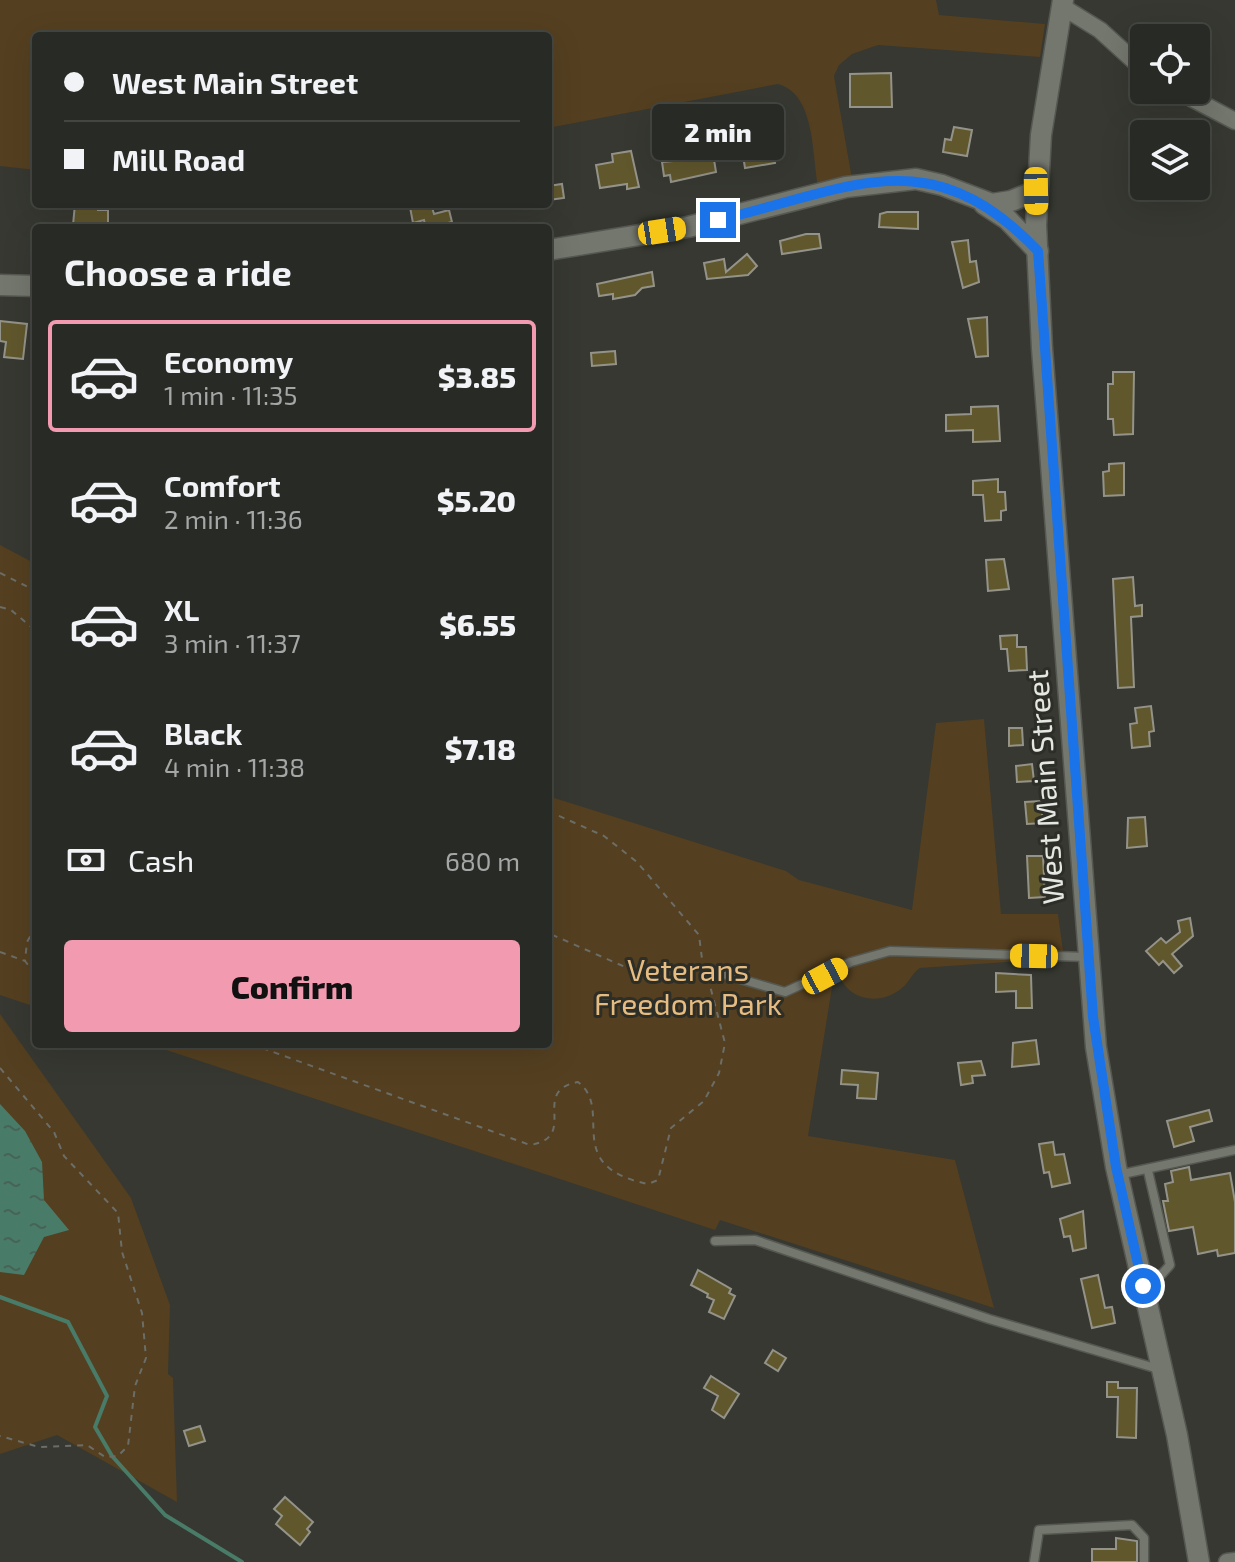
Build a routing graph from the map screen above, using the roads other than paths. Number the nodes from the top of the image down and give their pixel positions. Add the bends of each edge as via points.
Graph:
1 (1062, 3) edge
2 (1130, 57) edge
3 (1204, 104) edge
4 (1234, 119) edge
5 (1036, 191) junction
6 (979, 201) junction
7 (552, 249) edge
8 (1038, 251) junction
9 (0, 285) edge
10 (32, 286) edge
11 (1088, 957) junction
12 (716, 972) dead end
13 (1235, 1150) edge
14 (1148, 1171) junction
15 (1117, 1175) junction
16 (715, 1241) dead end
17 (1141, 1277) junction
18 (1163, 1370) junction
19 (1235, 1561) edge
20 (1034, 1562) edge
21 (1144, 1562) edge
22 (1199, 1562) edge
23 (1227, 1562) edge

1 - 2 street
1 - 5 main road, West Main Street
3 - 4 street
5 - 6 main road via 1002,204
5 - 8 main road, West Main Street
6 - 7 main road via 916,179 846,187 688,227
6 - 8 main road via 1007,219
8 - 11 main road, West Main Street
9 - 10 main road
11 - 12 lane via 890,951 871,954 785,992
11 - 15 main road, West Main Street
13 - 14 lane
14 - 15 lane
14 - 17 lane via 1170,1265 1162,1274
15 - 17 main road, West Main Street
16 - 18 lane via 755,1240 989,1319
17 - 18 main road, West Main Street
18 - 22 main road, West Main Street
19 - 23 street
20 - 21 lane via 1039,1530 1132,1525 1144,1538

